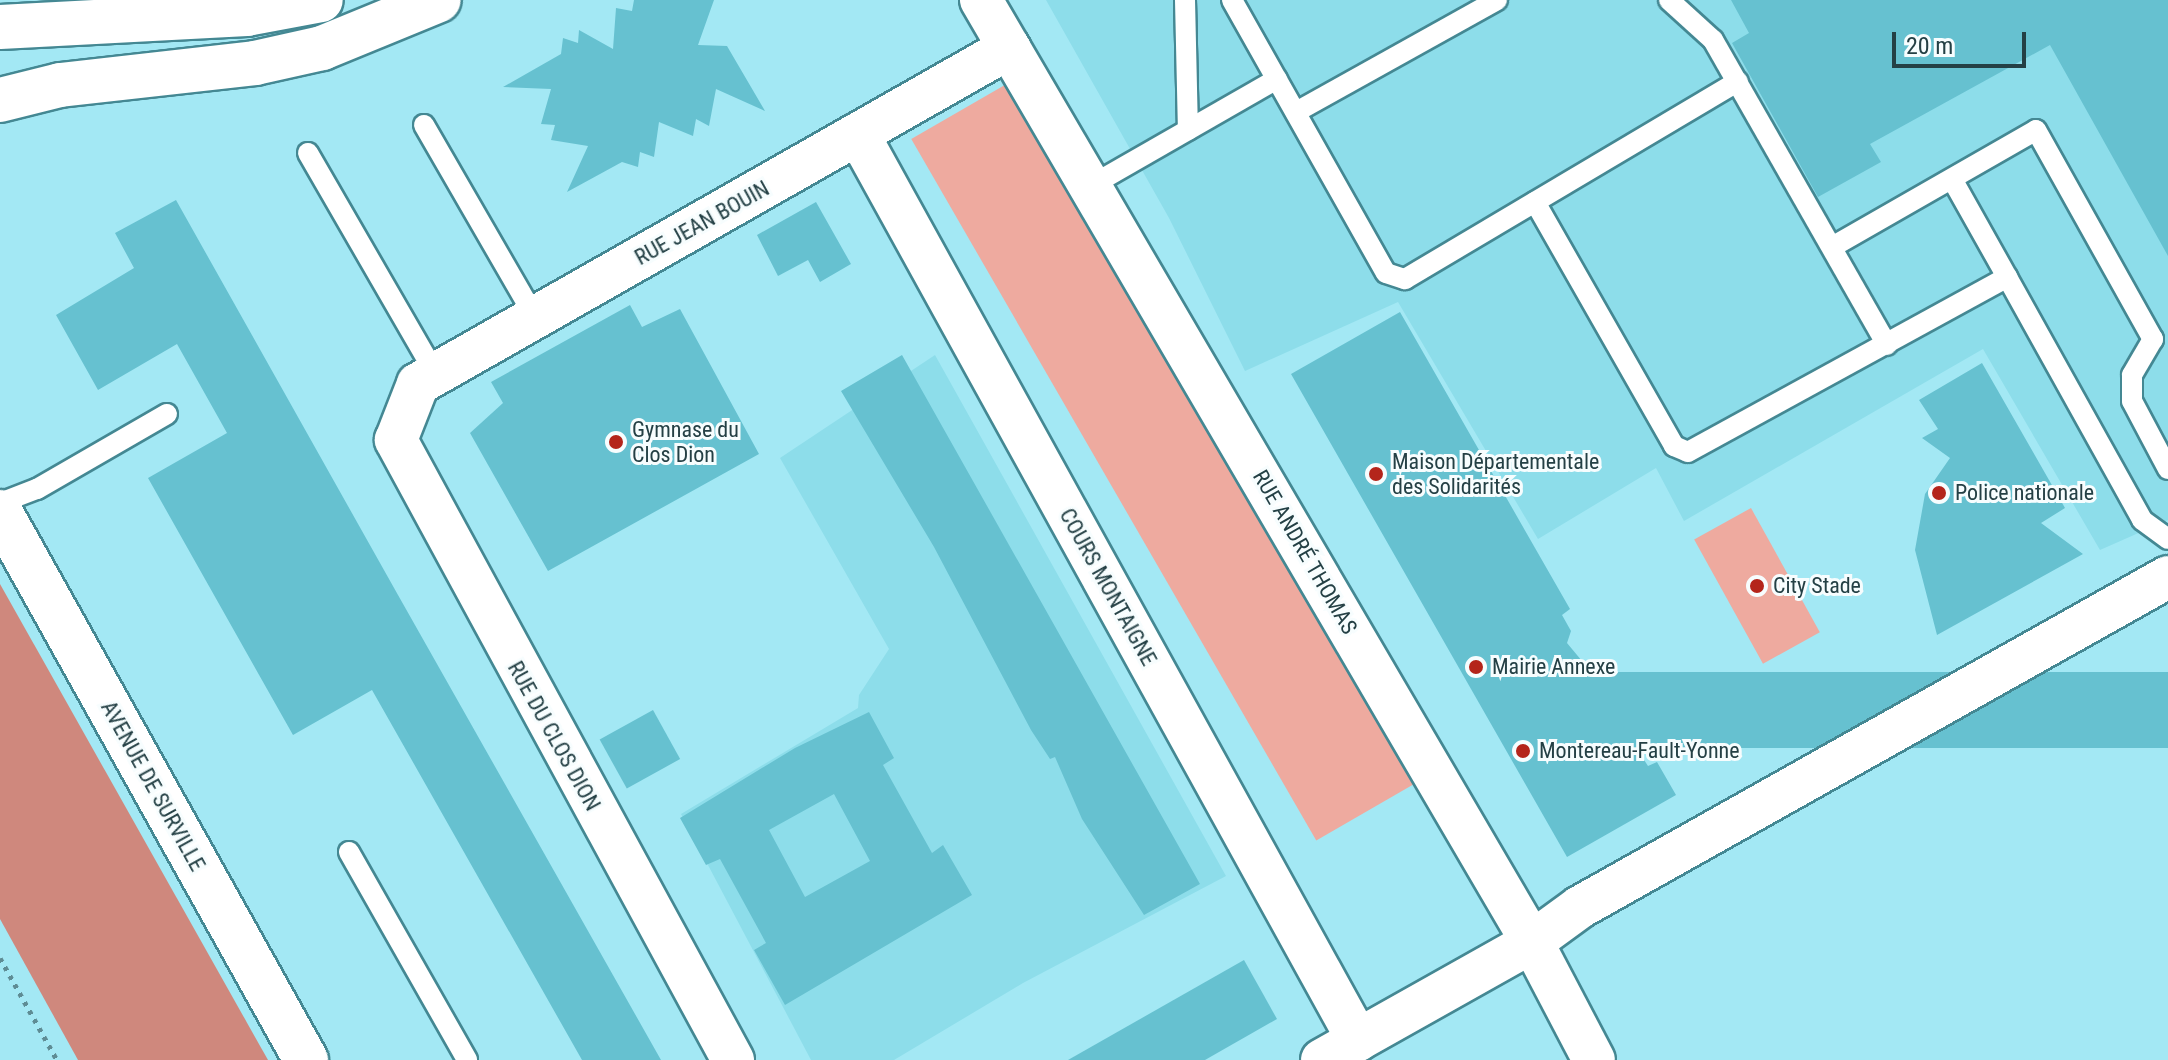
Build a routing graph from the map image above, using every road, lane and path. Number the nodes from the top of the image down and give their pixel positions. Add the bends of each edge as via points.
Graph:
1 (321, 0) edge
2 (439, 0) edge
3 (981, 0) edge
4 (1185, 0) edge
5 (1232, 0) edge
6 (1497, 0) edge
7 (1669, 0) edge
8 (115, 9) edge
9 (0, 27) edge
10 (1009, 48) junction
11 (1277, 79) junction
12 (1738, 81) junction
13 (0, 100) edge
14 (1296, 112) junction
15 (424, 125) dead end
16 (1188, 130) junction
17 (858, 134) junction
18 (308, 153) dead end
19 (1952, 179) junction
20 (1092, 185) junction
21 (1535, 202) junction
22 (1832, 247) junction
23 (2007, 277) junction
24 (535, 317) junction
25 (1887, 345) junction
26 (435, 373) junction
27 (407, 408) joint
28 (167, 414) dead end
29 (2168, 469) edge
30 (0, 503) edge
31 (0, 512) edge
32 (2168, 539) edge
33 (2168, 577) edge
34 (349, 852) dead end
35 (1532, 942) junction
36 (0, 958) edge
37 (1358, 1040) junction
38 (57, 1060) edge
39 (306, 1060) edge
40 (467, 1060) edge
41 (733, 1060) edge
42 (1322, 1060) edge
43 (1594, 1060) edge

1 - 8 street via 247,14
2 - 13 street via 322,48 60,85
3 - 10 street, RUE ANDRÉ THOMAS
4 - 16 lane
5 - 11 lane
6 - 14 lane
7 - 12 lane via 1713,40
8 - 9 street
10 - 17 street, RUE JEAN BOUIN
10 - 20 street, RUE ANDRÉ THOMAS
11 - 14 lane
11 - 16 lane
12 - 21 lane
12 - 22 lane
14 - 21 lane via 1386,273 1405,279
15 - 24 lane
16 - 20 lane
17 - 24 street, RUE JEAN BOUIN
17 - 37 street, COURS MONTAIGNE
18 - 26 lane
19 - 22 lane
19 - 23 lane
19 - 29 lane via 2036,130 2153,339 2132,375 2132,401
20 - 35 street, RUE ANDRÉ THOMAS
21 - 25 lane via 1674,446 1688,452
22 - 25 lane
23 - 25 lane
23 - 32 lane via 2142,520
24 - 26 street, RUE JEAN BOUIN
26 - 27 street, RUE JEAN BOUIN via 418,384
27 - 41 street, RUE DU CLOS DION via 396,440 413,482
28 - 30 lane via 37,489
31 - 39 street, AVENUE DE SURVILLE
33 - 35 street via 1580,907
34 - 40 lane
35 - 37 street
35 - 43 street, RUE ANDRÉ THOMAS
36 - 38 path
37 - 42 street

